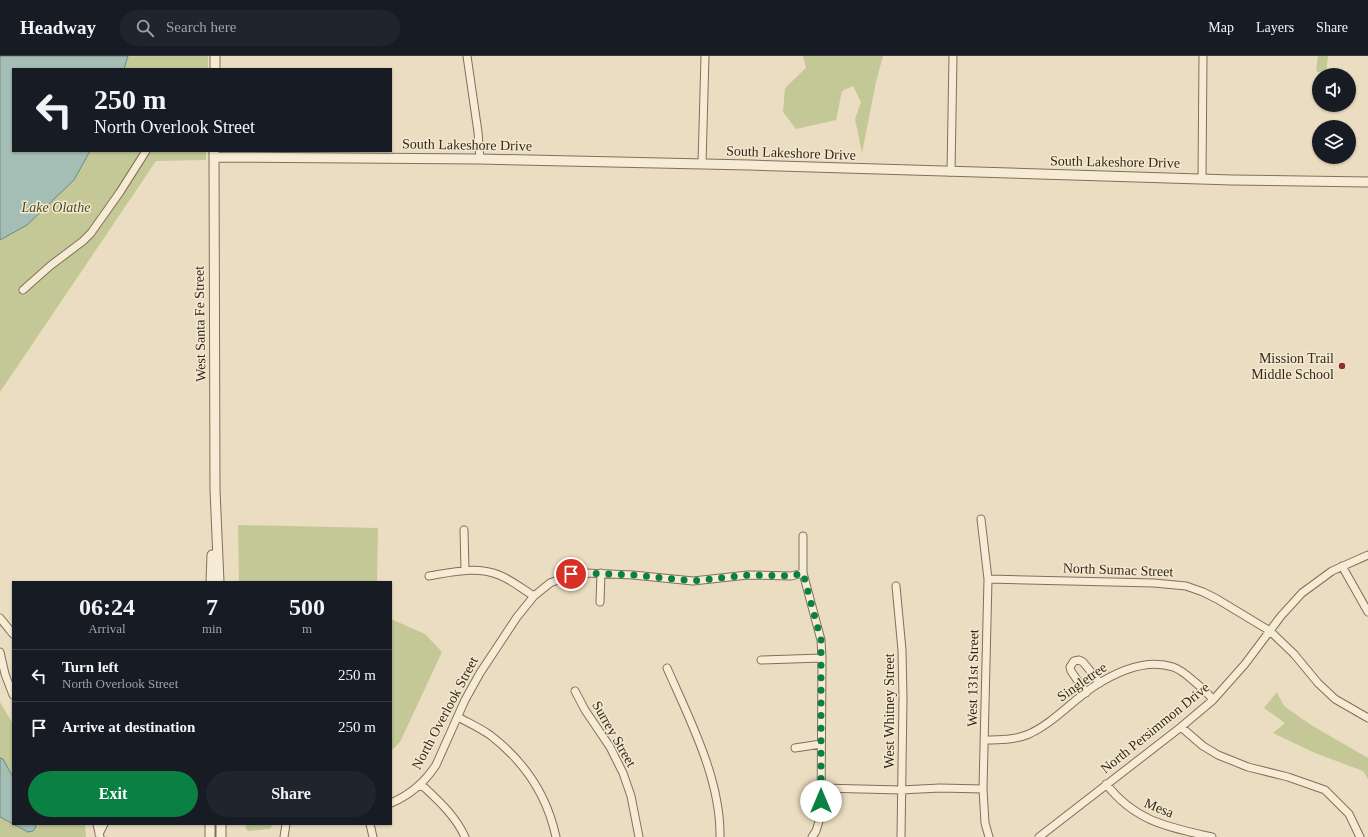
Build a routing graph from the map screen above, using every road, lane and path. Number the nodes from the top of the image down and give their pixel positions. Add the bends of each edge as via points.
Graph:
1 (215, 56) edge
2 (467, 56) edge
3 (705, 56) edge
4 (953, 56) edge
5 (1203, 56) edge
6 (215, 68) edge
7 (145, 152) edge
8 (214, 154) edge
9 (480, 159) junction
10 (702, 164) junction
11 (951, 172) junction
12 (1202, 178) junction
13 (1368, 182) edge
14 (23, 290) dead end
15 (215, 490) junction
16 (981, 519) dead end
17 (464, 530) dead end
18 (803, 536) dead end
19 (1368, 554) edge
20 (1342, 566) junction
21 (465, 570) junction
22 (602, 573) junction
23 (803, 573) junction
24 (429, 576) dead end
25 (988, 579) junction
26 (211, 581) edge
27 (219, 581) edge
28 (896, 586) dead end
29 (534, 596) junction
30 (600, 602) dead end
31 (1368, 612) edge
32 (0, 618) edge
33 (1270, 632) junction
34 (12, 633) edge
35 (0, 652) edge
36 (822, 658) junction
37 (761, 660) dead end
38 (667, 668) dead end
39 (1100, 683) junction
40 (575, 691) dead end
41 (12, 692) edge
42 (1086, 693) junction
43 (1213, 700) junction
44 (458, 717) junction
45 (1368, 718) edge
46 (1181, 727) junction
47 (984, 740) junction
48 (821, 744) junction
49 (795, 748) dead end
50 (1106, 784) junction
51 (420, 785) junction
52 (821, 788) junction
53 (983, 789) junction
54 (901, 790) junction
55 (392, 802) edge
56 (97, 825) edge
57 (104, 825) edge
58 (210, 825) edge
59 (220, 825) edge
60 (286, 825) edge
61 (370, 825) edge
62 (100, 835) edge
63 (1042, 836) edge
64 (210, 837) edge
65 (220, 837) edge
66 (284, 837) edge
67 (373, 837) edge
68 (465, 837) edge
69 (556, 837) edge
70 (639, 837) edge
71 (720, 837) edge
72 (812, 837) edge
73 (901, 837) edge
74 (989, 837) edge
75 (1212, 837) edge
76 (1360, 837) edge

1 - 6 street
2 - 9 street
3 - 10 street
4 - 11 street
5 - 12 street
7 - 14 street via 91,233
8 - 9 street, South Lakeshore Drive
8 - 15 street, West Santa Fe Street
9 - 10 street, South Lakeshore Drive
10 - 11 street, South Lakeshore Drive
11 - 12 street, South Lakeshore Drive
12 - 13 street, South Lakeshore Drive
15 - 26 street, West Santa Fe Street
15 - 27 street, West Santa Fe Street
16 - 25 street, West 131st Street
17 - 21 street
18 - 23 street
19 - 20 street, North Persimmon Drive
20 - 31 street
20 - 33 street, North Persimmon Drive via 1302,593 1280,616
21 - 24 street
21 - 29 street via 498,575
22 - 23 street, North Overlook Street via 693,581 748,575 791,576
22 - 29 street, North Overlook Street via 571,574 550,582
22 - 30 street
23 - 36 street via 821,640
25 - 33 street, North Sumac Street via 1186,586 1217,599
25 - 47 street, West 131st Street
28 - 54 street, West Whitney Street via 903,698
29 - 44 street, North Overlook Street via 501,639
32 - 34 street
33 - 43 street, North Persimmon Drive
33 - 45 street, North Sumac Street via 1294,654 1334,699
35 - 41 street
36 - 37 street
36 - 48 street
38 - 71 street via 700,744 720,817
39 - 42 street, Singletree
39 - 42 street via 1082,662 1074,661 1070,667 1071,671
39 - 43 street, Singletree via 1134,667 1152,664 1174,667 1187,675
40 - 70 street, Surrey Street via 623,773 631,796
42 - 47 street, Singletree via 1048,723 1029,734 1018,738
43 - 46 street, North Persimmon Drive
44 - 51 street, North Overlook Street via 436,765
44 - 69 street via 490,736 527,771 541,793
46 - 50 street, North Persimmon Drive
46 - 76 street via 1218,755 1248,767 1288,776 1325,790 1349,814
47 - 53 street, West 131st Street
48 - 49 street
48 - 52 street
50 - 63 street, North Persimmon Drive
50 - 75 street, Mesa via 1132,810 1155,823
51 - 55 street, North Overlook Street
51 - 68 street via 452,815
52 - 54 street
52 - 72 street via 821,815
53 - 54 street
53 - 74 street, West 131st Street via 984,823
54 - 73 street, West Whitney Street
56 - 62 street
57 - 62 street
58 - 64 street
59 - 65 street
60 - 66 street
61 - 67 street

